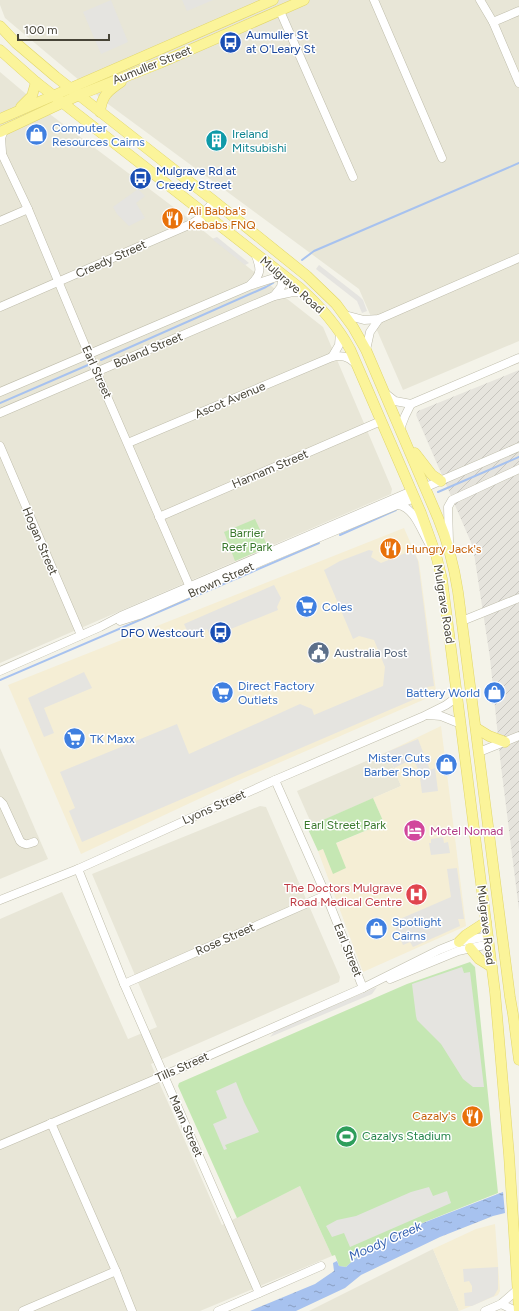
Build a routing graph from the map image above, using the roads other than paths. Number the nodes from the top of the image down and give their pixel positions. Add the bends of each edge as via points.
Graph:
1 (273, 0) edge
2 (304, 0) edge
3 (374, 0) edge
4 (480, 0) edge
5 (487, 0) edge
6 (280, 11) junction
7 (519, 11) edge
8 (493, 22) junction
9 (0, 26) edge
10 (210, 41) junction
11 (168, 47) junction
12 (0, 50) edge
13 (138, 72) junction
14 (36, 82) junction
15 (519, 83) edge
16 (70, 88) junction
17 (54, 95) junction
18 (79, 95) junction
19 (62, 102) junction
20 (15, 112) junction
21 (100, 112) junction
22 (0, 119) edge
23 (2, 131) edge
24 (1, 151) edge
25 (442, 158) dead end
26 (353, 177) dead end
27 (214, 201) junction
28 (28, 209) junction
29 (204, 213) junction
30 (0, 221) edge
31 (255, 253) junction
32 (519, 258) edge
33 (283, 275) junction
34 (58, 282) junction
35 (249, 286) junction
36 (305, 293) junction
37 (274, 296) junction
38 (0, 307) edge
39 (345, 315) junction
40 (379, 319) junction
41 (340, 333) junction
42 (366, 350) junction
43 (89, 355) junction
44 (332, 357) junction
45 (519, 358) edge
46 (357, 364) junction
47 (96, 372) junction
48 (0, 392) edge
49 (385, 393) junction
50 (411, 404) junction
51 (0, 413) edge
52 (381, 422) junction
53 (400, 429) junction
54 (405, 441) junction
55 (128, 443) junction
56 (0, 446) edge
57 (519, 447) edge
58 (519, 469) edge
59 (441, 480) junction
60 (426, 487) junction
61 (413, 494) junction
62 (398, 505) junction
63 (159, 517) junction
64 (450, 549) junction
65 (436, 555) junction
66 (191, 590) junction
67 (519, 598) edge
68 (462, 621) junction
69 (81, 635) junction
70 (0, 671) edge
71 (458, 697) junction
72 (428, 715) junction
73 (461, 724) junction
74 (476, 728) junction
75 (519, 736) edge
76 (505, 742) junction
77 (479, 752) junction
78 (465, 757) junction
79 (275, 780) junction
80 (0, 801) edge
81 (34, 842) dead end
82 (78, 869) junction
83 (326, 895) junction
84 (0, 900) edge
85 (486, 922) junction
86 (502, 938) junction
87 (488, 940) junction
88 (459, 942) junction
89 (470, 948) junction
90 (492, 967) junction
91 (124, 984) junction
92 (363, 988) junction
93 (513, 1014) junction
94 (519, 1024) edge
95 (519, 1055) edge
96 (501, 1060) junction
97 (163, 1075) junction
98 (51, 1123) junction
99 (0, 1145) edge
100 (321, 1266) dead end
101 (116, 1271) junction
102 (517, 1290) junction
103 (259, 1293) junction
104 (501, 1304) junction
105 (23, 1311) edge
106 (132, 1311) edge
107 (218, 1311) edge
108 (485, 1311) edge
109 (517, 1311) edge

1 - 11 main road, Aumuller Street
2 - 6 main road, Aumuller Street
3 - 25 street
4 - 8 street
5 - 8 street
6 - 10 main road, Aumuller Street
6 - 26 street
7 - 8 street
8 - 15 street
9 - 16 main road, Mulgrave Road via 16,43
10 - 11 main road via 174,52
10 - 13 main road, Aumuller Street
11 - 16 main road, Aumuller Street
12 - 14 main road, Mulgrave Road
13 - 18 main road, Aumuller Street
13 - 21 main road via 109,91 101,103
14 - 17 main road, Mulgrave Road
14 - 20 main road via 29,100
16 - 17 main road, Aumuller Street
16 - 18 main road, Mulgrave Road
17 - 19 main road, Mulgrave Road
17 - 20 main road, Aumuller Street
18 - 19 main road, Aumuller Street
18 - 21 main road, Mulgrave Road
19 - 23 main road, Aumuller Street
19 - 29 main road, Mulgrave Road
20 - 22 main road, Aumuller Street
21 - 27 main road, Mulgrave Road
23 - 24 street, Earl Street
24 - 28 street, Earl Street
27 - 29 street, Creedy Street
27 - 39 main road, Mulgrave Road via 321,288
28 - 30 street
28 - 34 street, Earl Street
29 - 31 main road, Mulgrave Road
29 - 34 street, Creedy Street via 191,224
31 - 33 main road, Mulgrave Road
31 - 35 street via 260,273
32 - 40 street
33 - 35 street, Boland Street
33 - 36 main road, Mulgrave Road
33 - 37 street via 280,288
34 - 38 street, Creedy Street
34 - 43 street, Earl Street
35 - 43 street, Boland Street
36 - 37 street, Boland Street via 292,292
36 - 41 main road, Mulgrave Road
37 - 47 street, Boland Street
39 - 40 street via 364,320
39 - 42 main road, Mulgrave Road
40 - 42 street via 370,332
41 - 44 street via 339,345
41 - 46 main road, Mulgrave Road
42 - 49 main road, Mulgrave Road
43 - 47 street, Earl Street
43 - 48 street, Boland Street
44 - 46 street, Ascot Avenue via 348,357
44 - 55 street, Ascot Avenue
45 - 50 street
46 - 52 main road, Mulgrave Road
47 - 51 street, Boland Street
47 - 55 street, Earl Street
49 - 50 street via 396,401
49 - 53 main road, Mulgrave Road
50 - 53 street
52 - 61 main road, Mulgrave Road
52 - 63 street, Hannam Street
53 - 54 main road, Mulgrave Road
54 - 59 main road via 431,474
54 - 60 main road, Mulgrave Road
55 - 63 street, Earl Street
56 - 69 street, Hogan Street
57 - 59 street, Brown Street
58 - 64 street via 452,500 448,507
59 - 60 street, Brown Street
60 - 61 main road, Brown Street
60 - 64 main road, Mulgrave Road
61 - 62 street, Brown Street
61 - 65 main road, Mulgrave Road
61 - 66 street, Brown Street
62 - 65 street via 411,512
62 - 66 street, Brown Street
63 - 66 street, Earl Street
64 - 68 main road, Mulgrave Road
65 - 71 main road, Mulgrave Road via 444,592
66 - 69 street, Brown Street via 134,617
67 - 68 street
68 - 74 main road, Mulgrave Road
69 - 70 street, Brown Street
71 - 72 street, Lyons Street
71 - 73 main road, Mulgrave Road
72 - 73 street via 441,716
72 - 79 street, Lyons Street
73 - 78 main road, Mulgrave Road
74 - 76 main road
74 - 77 main road, Mulgrave Road
75 - 76 street
76 - 77 street
77 - 78 main road
77 - 86 main road, Mulgrave Road
78 - 85 main road, Mulgrave Road
79 - 82 street, Lyons Street
79 - 83 street, Earl Street
80 - 81 street via 22,844
82 - 84 street, Lyons Street
82 - 91 street, Mann Street
83 - 91 street, Rose Street
83 - 92 street, Earl Street
85 - 87 main road, Mulgrave Road
85 - 88 main road
86 - 87 main road
86 - 93 main road, Mulgrave Road
87 - 88 street, Tills Street
87 - 89 street, Tills Street
87 - 90 main road, Mulgrave Road
88 - 92 street, Tills Street
89 - 90 main road via 479,959
89 - 92 street, Tills Street
90 - 96 main road, Mulgrave Road
91 - 97 street, Mann Street
92 - 97 street, Tills Street
93 - 94 main road
93 - 95 main road, Mulgrave Road
95 - 96 main road
96 - 102 main road, Mulgrave Road
97 - 98 street, Tills Street
97 - 103 street, Mann Street
98 - 99 street, Tills Street
98 - 101 street
100 - 103 street
101 - 105 street
101 - 106 street
102 - 104 street
102 - 109 main road, Mulgrave Road
103 - 107 street
104 - 108 street
104 - 109 street

